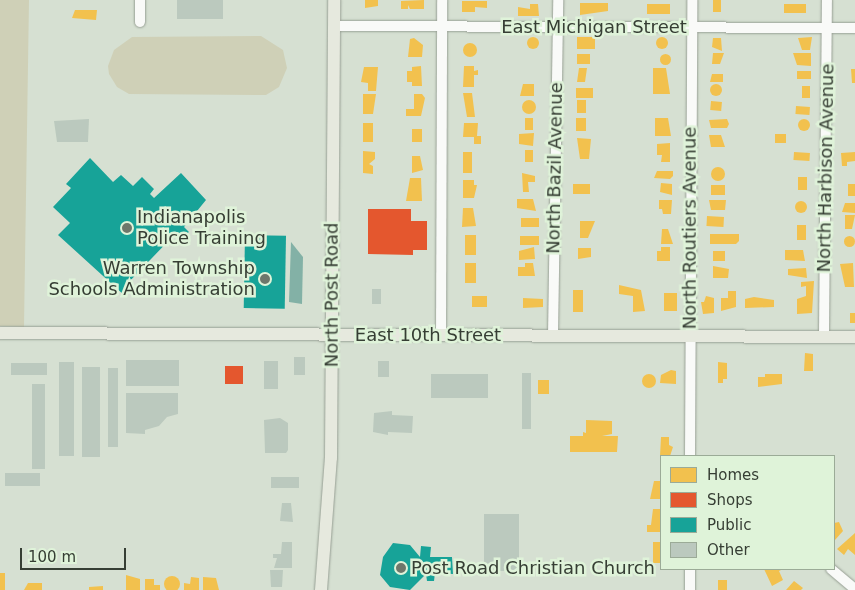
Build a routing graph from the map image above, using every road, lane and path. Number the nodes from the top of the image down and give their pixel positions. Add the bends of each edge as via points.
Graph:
1 (140, 0) edge
2 (334, 0) edge
3 (442, 0) edge
4 (558, 0) edge
5 (692, 0) edge
6 (827, 0) edge
7 (140, 22) dead end
8 (334, 26) junction
9 (442, 26) junction
10 (557, 26) junction
11 (692, 27) junction
12 (827, 28) junction
13 (855, 28) edge
14 (0, 333) edge
15 (333, 334) junction
16 (441, 335) junction
17 (553, 335) junction
18 (689, 335) junction
19 (824, 336) junction
20 (855, 336) edge
21 (690, 455) edge
22 (690, 570) edge
23 (831, 570) edge
24 (855, 588) edge
25 (322, 590) edge
26 (690, 590) edge

1 - 7 street
2 - 8 main road, North Post Road
3 - 9 street
4 - 10 street, North Bazil Avenue
5 - 11 street, North Routiers Avenue
6 - 12 street, North Harbison Avenue
8 - 9 street, East Michigan Street
8 - 15 main road, North Post Road
9 - 10 street, East Michigan Street
9 - 16 street
10 - 11 street, East Michigan Street
10 - 17 street, North Bazil Avenue
11 - 12 street, East Michigan Street
11 - 18 street, North Routiers Avenue
12 - 13 street, East Michigan Street
12 - 19 street, North Harbison Avenue
14 - 15 main road, East 10th Street
15 - 16 main road, East 10th Street
15 - 25 main road, North Post Road via 331,458
16 - 17 main road, East 10th Street
17 - 18 main road, East 10th Street
18 - 19 main road, East 10th Street
18 - 21 street, North Routiers Avenue
19 - 20 main road, East 10th Street
22 - 26 street
23 - 24 street

